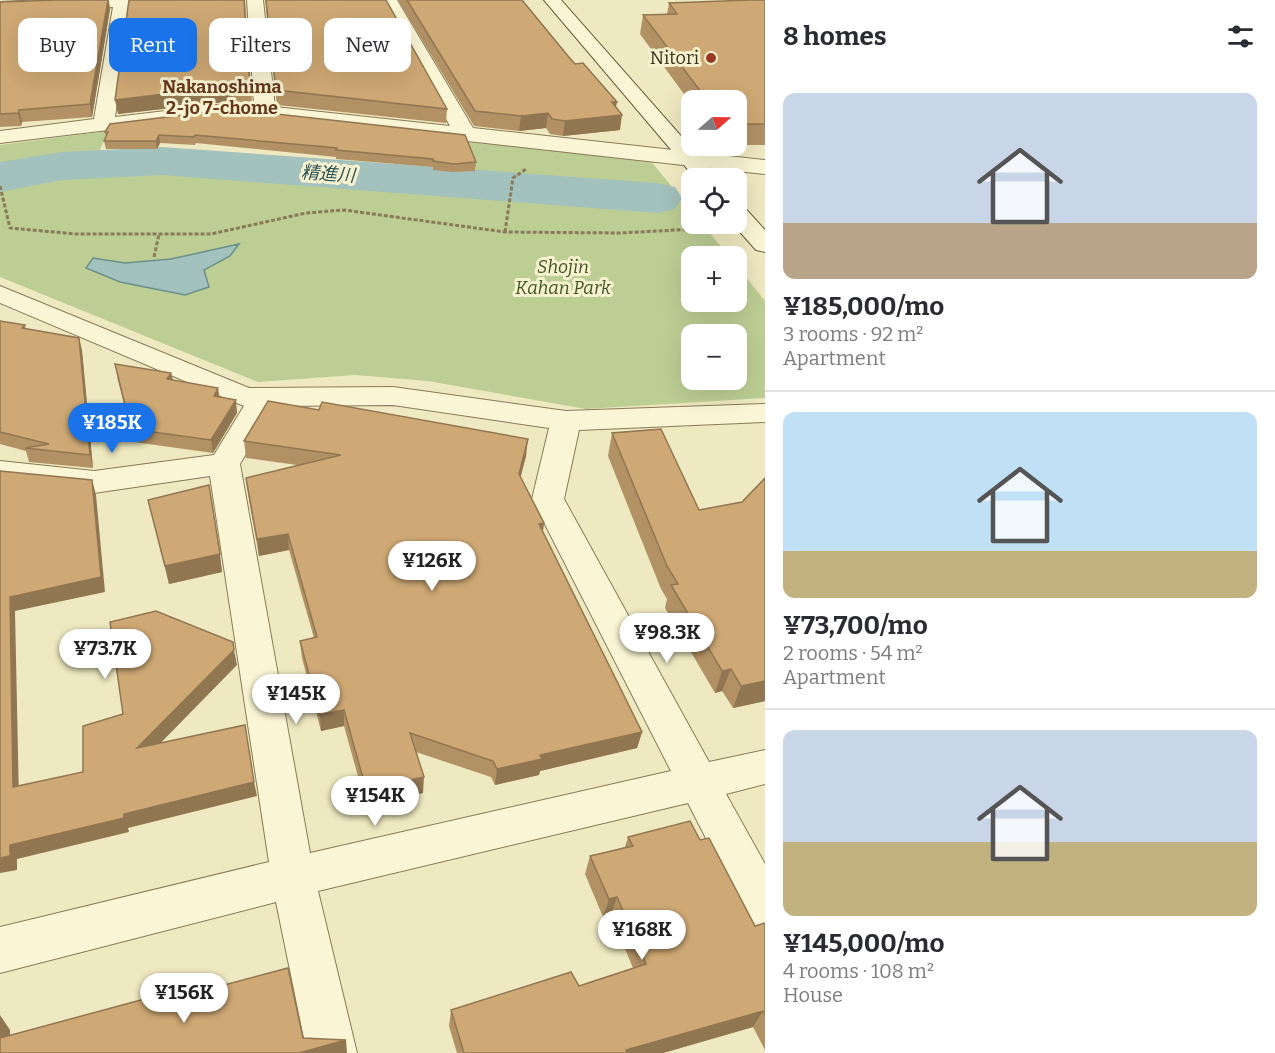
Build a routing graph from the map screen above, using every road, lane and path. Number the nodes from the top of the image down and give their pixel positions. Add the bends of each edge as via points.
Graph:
1 (170, 0) edge
2 (255, 0) edge
3 (389, 0) edge
4 (552, 0) edge
5 (122, 2) junction
6 (0, 7) edge
7 (265, 112) junction
8 (104, 124) junction
9 (465, 133) junction
10 (0, 137) edge
11 (689, 158) junction
12 (765, 167) edge
13 (698, 168) edge
14 (512, 183) dead end
15 (0, 186) edge
16 (747, 225) edge
17 (681, 230) edge
18 (505, 232) junction
19 (159, 234) junction
20 (765, 245) edge
21 (154, 256) dead end
22 (0, 294) edge
23 (265, 396) junction
24 (765, 413) edge
25 (566, 421) junction
26 (224, 464) junction
27 (0, 472) edge
28 (765, 767) edge
29 (699, 782) junction
30 (293, 877) junction
31 (765, 908) edge
32 (0, 950) edge
33 (332, 1053) edge

1 - 5 street
2 - 7 street
3 - 9 street
4 - 11 street
5 - 6 street
5 - 8 street
7 - 8 street via 222,110
7 - 9 street
8 - 10 street
9 - 11 street
11 - 12 street
11 - 13 street
14 - 18 path
15 - 19 path via 10,228 76,234
16 - 20 street
17 - 18 path
18 - 19 path via 344,210 306,213 221,233
19 - 21 path
22 - 23 street via 245,397
23 - 25 street via 393,396
23 - 26 street
24 - 25 street
25 - 29 street via 548,499
26 - 27 street via 94,482
26 - 30 street
28 - 29 street
29 - 30 street
29 - 31 street
30 - 32 street
30 - 33 street

